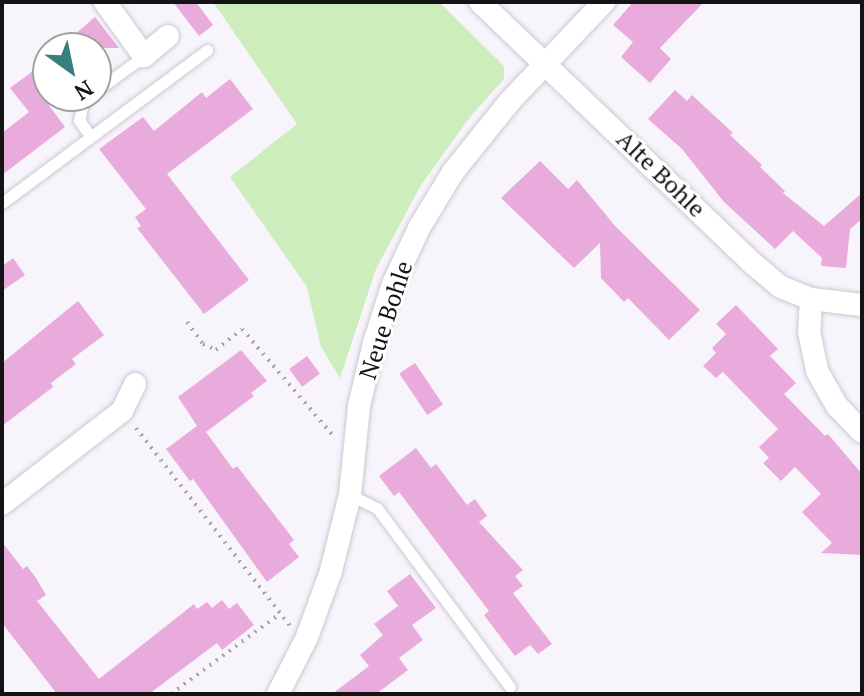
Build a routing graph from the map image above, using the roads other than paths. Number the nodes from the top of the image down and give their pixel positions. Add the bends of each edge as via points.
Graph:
1 (105, 2) edge
2 (480, 2) edge
3 (604, 2) edge
4 (168, 36) dead end
5 (207, 50) dead end
6 (144, 56) junction
7 (545, 64) junction
8 (112, 79) edge
9 (81, 112) edge
10 (90, 136) junction
11 (2, 203) edge
12 (811, 299) junction
13 (862, 305) edge
14 (135, 384) dead end
15 (862, 432) edge
16 (350, 495) junction
17 (2, 504) edge
18 (510, 687) dead end
19 (278, 694) edge

1 - 6 street
2 - 7 street, Alte Bohle
3 - 7 street, Neue Bohle
4 - 6 street
5 - 10 lane
6 - 8 lane
7 - 12 street, Alte Bohle via 751,262 781,287
7 - 16 street, Neue Bohle via 453,172 393,284 359,406
9 - 10 lane via 79,120
10 - 11 lane
12 - 13 street, Alte Bohle
12 - 15 street via 809,332 817,371 837,406
14 - 17 street via 122,411
16 - 18 lane via 377,508
16 - 19 street, Neue Bohle via 331,571 307,637

